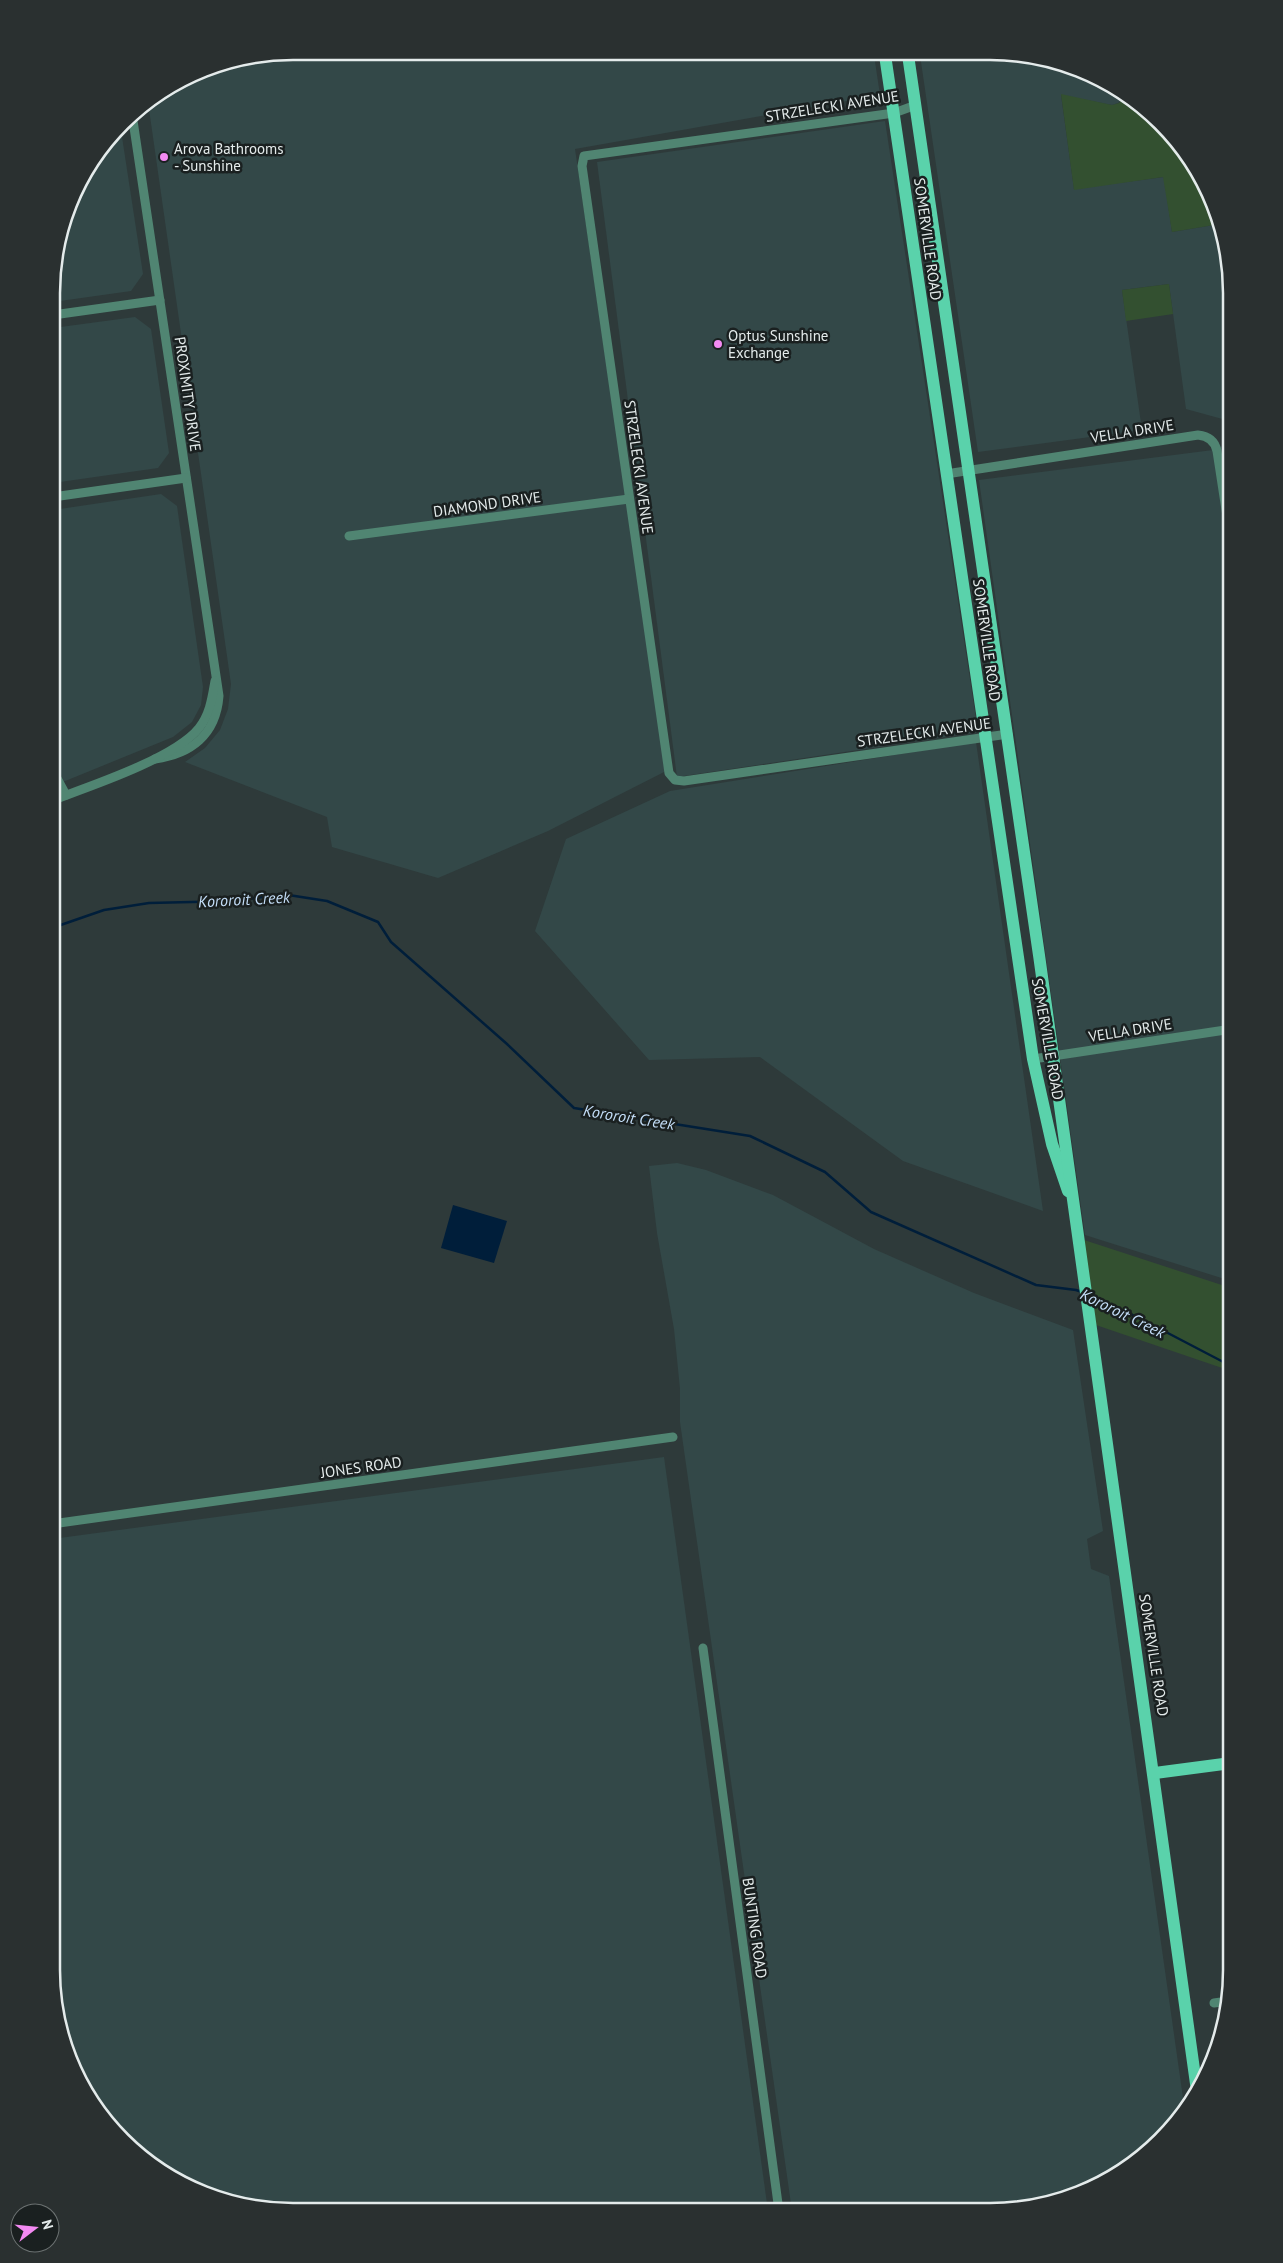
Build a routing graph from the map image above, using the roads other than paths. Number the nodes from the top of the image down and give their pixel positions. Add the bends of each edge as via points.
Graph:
1 (886, 60) edge
2 (909, 60) edge
3 (916, 105) junction
4 (894, 113) junction
5 (133, 124) edge
6 (160, 300) junction
7 (60, 314) edge
8 (969, 470) junction
9 (946, 474) junction
10 (186, 478) junction
11 (1223, 490) edge
12 (60, 496) edge
13 (630, 499) junction
14 (349, 536) dead end
15 (1008, 734) junction
16 (984, 738) junction
17 (60, 784) edge
18 (66, 795) junction
19 (60, 797) edge
20 (1223, 1030) edge
21 (1054, 1056) junction
22 (1033, 1060) junction
23 (1078, 1224) junction
24 (673, 1437) dead end
25 (60, 1523) edge
26 (703, 1648) dead end
27 (1223, 1764) edge
28 (1155, 1773) junction
29 (1221, 2002) edge
30 (1214, 2003) dead end
31 (1196, 2080) edge
32 (778, 2203) edge

1 - 4 main road, SOMERVILLE ROAD
2 - 3 main road, SOMERVILLE ROAD
3 - 4 street, STRZELECKI AVENUE
3 - 8 main road, SOMERVILLE ROAD
4 - 9 main road, SOMERVILLE ROAD
4 - 13 street, STRZELECKI AVENUE via 584,156 582,166
5 - 6 street, PROXIMITY DRIVE
6 - 7 street
6 - 10 street, PROXIMITY DRIVE
8 - 9 street, VELLA DRIVE
8 - 11 street, VELLA DRIVE via 1198,435 1212,441 1217,451
8 - 15 main road, SOMERVILLE ROAD
9 - 16 main road, SOMERVILLE ROAD
10 - 12 street
10 - 18 street, PROXIMITY DRIVE via 215,678 208,711 200,727 188,739 155,759
13 - 14 street, DIAMOND DRIVE
13 - 16 street, STRZELECKI AVENUE via 669,773 675,780
15 - 16 street, STRZELECKI AVENUE
15 - 21 main road, SOMERVILLE ROAD
16 - 22 main road, SOMERVILLE ROAD
17 - 18 street
18 - 19 street, PROXIMITY DRIVE
20 - 21 street, VELLA DRIVE
21 - 22 street, VELLA DRIVE
21 - 23 main road, SOMERVILLE ROAD
22 - 23 main road, SOMERVILLE ROAD via 1052,1144
23 - 28 main road, SOMERVILLE ROAD
24 - 25 street, JONES ROAD
26 - 32 street, BUNTING ROAD
27 - 28 main road
28 - 31 main road, SOMERVILLE ROAD
29 - 30 street

